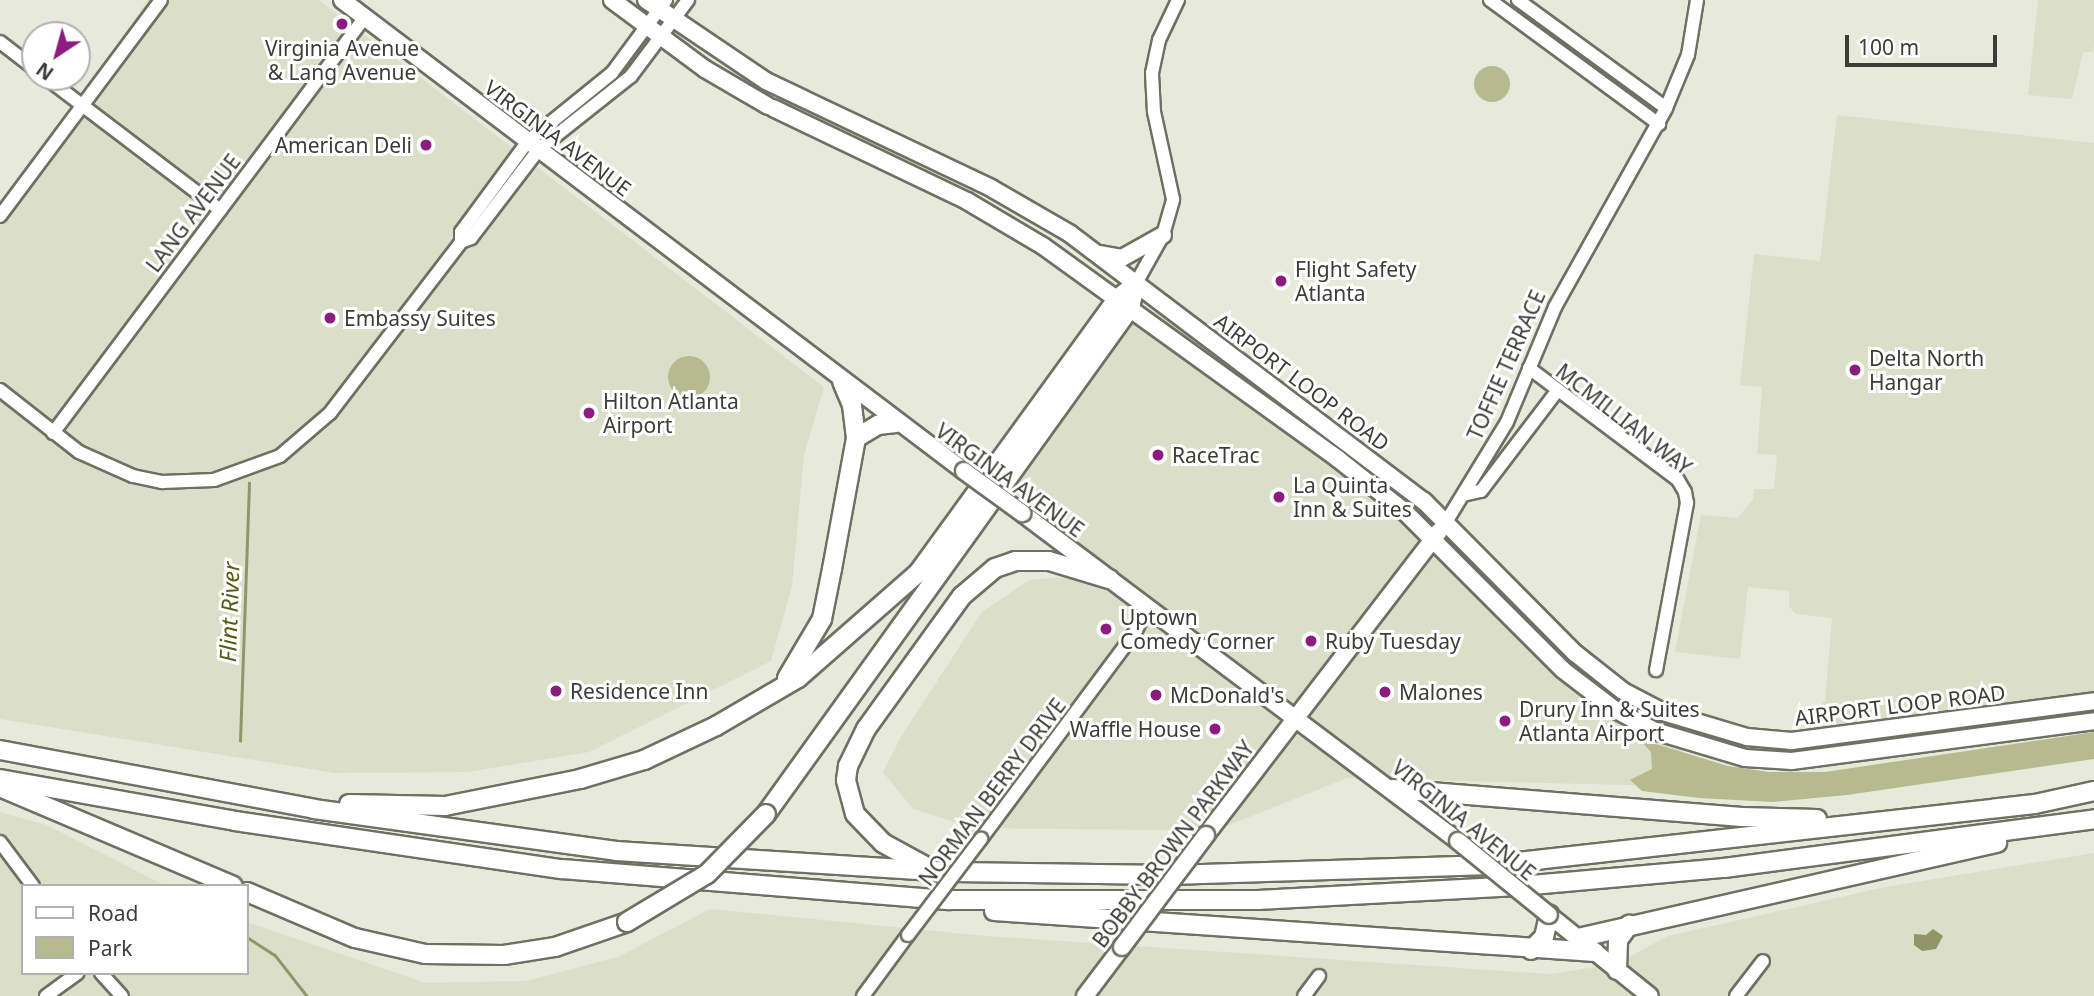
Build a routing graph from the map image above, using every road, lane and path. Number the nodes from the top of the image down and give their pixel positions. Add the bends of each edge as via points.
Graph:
1 (161, 0) edge
2 (342, 0) edge
3 (612, 0) edge
4 (688, 0) edge
5 (1178, 0) edge
6 (1518, 0) edge
7 (1697, 0) edge
8 (1494, 1) edge
9 (657, 3) edge
10 (365, 17) junction
11 (673, 21) junction
12 (646, 28) junction
13 (661, 39) junction
14 (1576, 42) junction
15 (0, 43) edge
16 (1566, 55) junction
17 (21, 59) edge
18 (64, 91) edge
19 (84, 106) junction
20 (1666, 108) junction
21 (1659, 124) junction
22 (534, 145) junction
23 (220, 210) junction
24 (0, 216) edge
25 (1163, 235) junction
26 (1093, 252) junction
27 (1135, 285) junction
28 (1123, 304) junction
29 (1529, 368) junction
30 (842, 382) junction
31 (0, 390) edge
32 (1558, 390) junction
33 (896, 423) junction
34 (53, 433) junction
35 (856, 438) junction
36 (1464, 495) junction
37 (1446, 522) junction
38 (1433, 539) junction
39 (1108, 579) junction
40 (1147, 608) junction
41 (1656, 670) dead end
42 (778, 689) junction
43 (2094, 701) edge
44 (1295, 717) junction
45 (2094, 721) edge
46 (0, 750) edge
47 (0, 779) edge
48 (0, 787) edge
49 (214, 788) junction
50 (1393, 789) junction
51 (2094, 792) edge
52 (2035, 804) junction
53 (2094, 819) edge
54 (2033, 830) junction
55 (0, 842) edge
56 (932, 870) junction
57 (32, 884) edge
58 (228, 884) edge
59 (248, 892) edge
60 (950, 900) junction
61 (1549, 915) junction
62 (1629, 925) junction
63 (1578, 938) junction
64 (1531, 950) junction
65 (1595, 952) junction
66 (1763, 961) dead end
67 (1618, 970) junction
68 (75, 975) edge
69 (103, 975) edge
70 (1319, 976) dead end
71 (46, 996) edge
72 (122, 996) edge
73 (863, 996) edge
74 (1085, 996) edge
75 (1304, 996) edge
76 (1650, 996) edge
77 (1736, 996) edge

1 - 19 street
2 - 10 main road, VIRGINIA AVENUE
3 - 12 main road, AIRPORT LOOP ROAD
4 - 11 street
5 - 25 street via 1158,40 1152,73 1152,94 1171,181 1172,199
6 - 14 street
7 - 20 street, TOFFIE TERRACE via 1688,55
8 - 16 street
9 - 11 main road, AIRPORT LOOP ROAD
9 - 12 street
10 - 22 main road, VIRGINIA AVENUE
10 - 23 street, LANG AVENUE
11 - 13 street
11 - 26 main road, AIRPORT LOOP ROAD via 766,81 1026,206
12 - 13 main road, AIRPORT LOOP ROAD
12 - 22 street via 612,73
13 - 22 street via 613,93
13 - 28 main road, AIRPORT LOOP ROAD via 771,107 1000,219
14 - 16 street
14 - 20 street
15 - 17 street
16 - 21 street
18 - 19 street
19 - 23 street
19 - 24 street
20 - 21 street, TOFFIE TERRACE
21 - 29 street, TOFFIE TERRACE via 1576,265
22 - 30 main road, VIRGINIA AVENUE
22 - 34 street via 471,238 461,242 330,413 280,456 250,470 192,483 133,476 79,452
23 - 34 street, LANG AVENUE
25 - 26 main road via 1122,258
25 - 27 street
26 - 27 main road, AIRPORT LOOP ROAD
27 - 28 highway
27 - 37 main road, AIRPORT LOOP ROAD via 1361,452
28 - 38 main road, AIRPORT LOOP ROAD via 1338,459
28 - 42 highway via 918,572 846,639
28 - 59 highway, bridge via 766,814 707,874 627,922 542,949 503,955 425,954 355,938
29 - 32 street, MCMILLIAN WAY
29 - 36 street, TOFFIE TERRACE via 1507,422
30 - 33 main road, VIRGINIA AVENUE
30 - 35 highway via 852,405
31 - 34 street
32 - 36 street via 1481,491
32 - 41 street, MCMILLIAN WAY via 1678,480 1685,492 1687,503
33 - 35 highway via 877,425
33 - 39 main road, VIRGINIA AVENUE, bridge
35 - 42 highway via 822,619 811,644
36 - 37 street, TOFFIE TERRACE
37 - 38 main road, TOFFIE TERRACE
37 - 43 main road, AIRPORT LOOP ROAD via 1596,671 1662,712 1704,728 1758,738 1836,738
38 - 44 main road, TOFFIE TERRACE
38 - 45 main road, AIRPORT LOOP ROAD via 1585,689 1655,731 1699,747 1757,759 1839,759
39 - 40 main road, VIRGINIA AVENUE
39 - 56 highway via 1049,561 1015,561 995,568 962,596 866,729 846,780 855,814 883,843
40 - 44 main road, VIRGINIA AVENUE
40 - 73 street, NORMAN BERRY DRIVE, bridge via 1133,634
42 - 49 highway via 716,726 644,760 486,800 445,806 362,806
44 - 50 main road, VIRGINIA AVENUE
44 - 74 main road, BOBBY BROWN PARKWAY, bridge
46 - 49 highway
47 - 60 highway via 235,821 562,869
48 - 58 highway
49 - 56 highway via 314,809 616,851
50 - 52 highway via 1805,819 1860,817 2001,797
50 - 61 main road, VIRGINIA AVENUE, bridge
51 - 52 highway
52 - 56 highway via 1491,865 1170,875
53 - 54 highway
54 - 60 highway via 1724,868 1532,885 1258,900
54 - 62 highway via 1918,864
55 - 57 street
60 - 64 highway via 986,911
61 - 63 main road, VIRGINIA AVENUE
61 - 64 highway via 1544,937
62 - 63 highway
62 - 67 highway via 1618,940
63 - 65 main road, VIRGINIA AVENUE
64 - 65 highway
65 - 67 main road, VIRGINIA AVENUE
66 - 77 street
67 - 76 main road, VIRGINIA AVENUE
68 - 71 street
69 - 72 street
70 - 75 street

